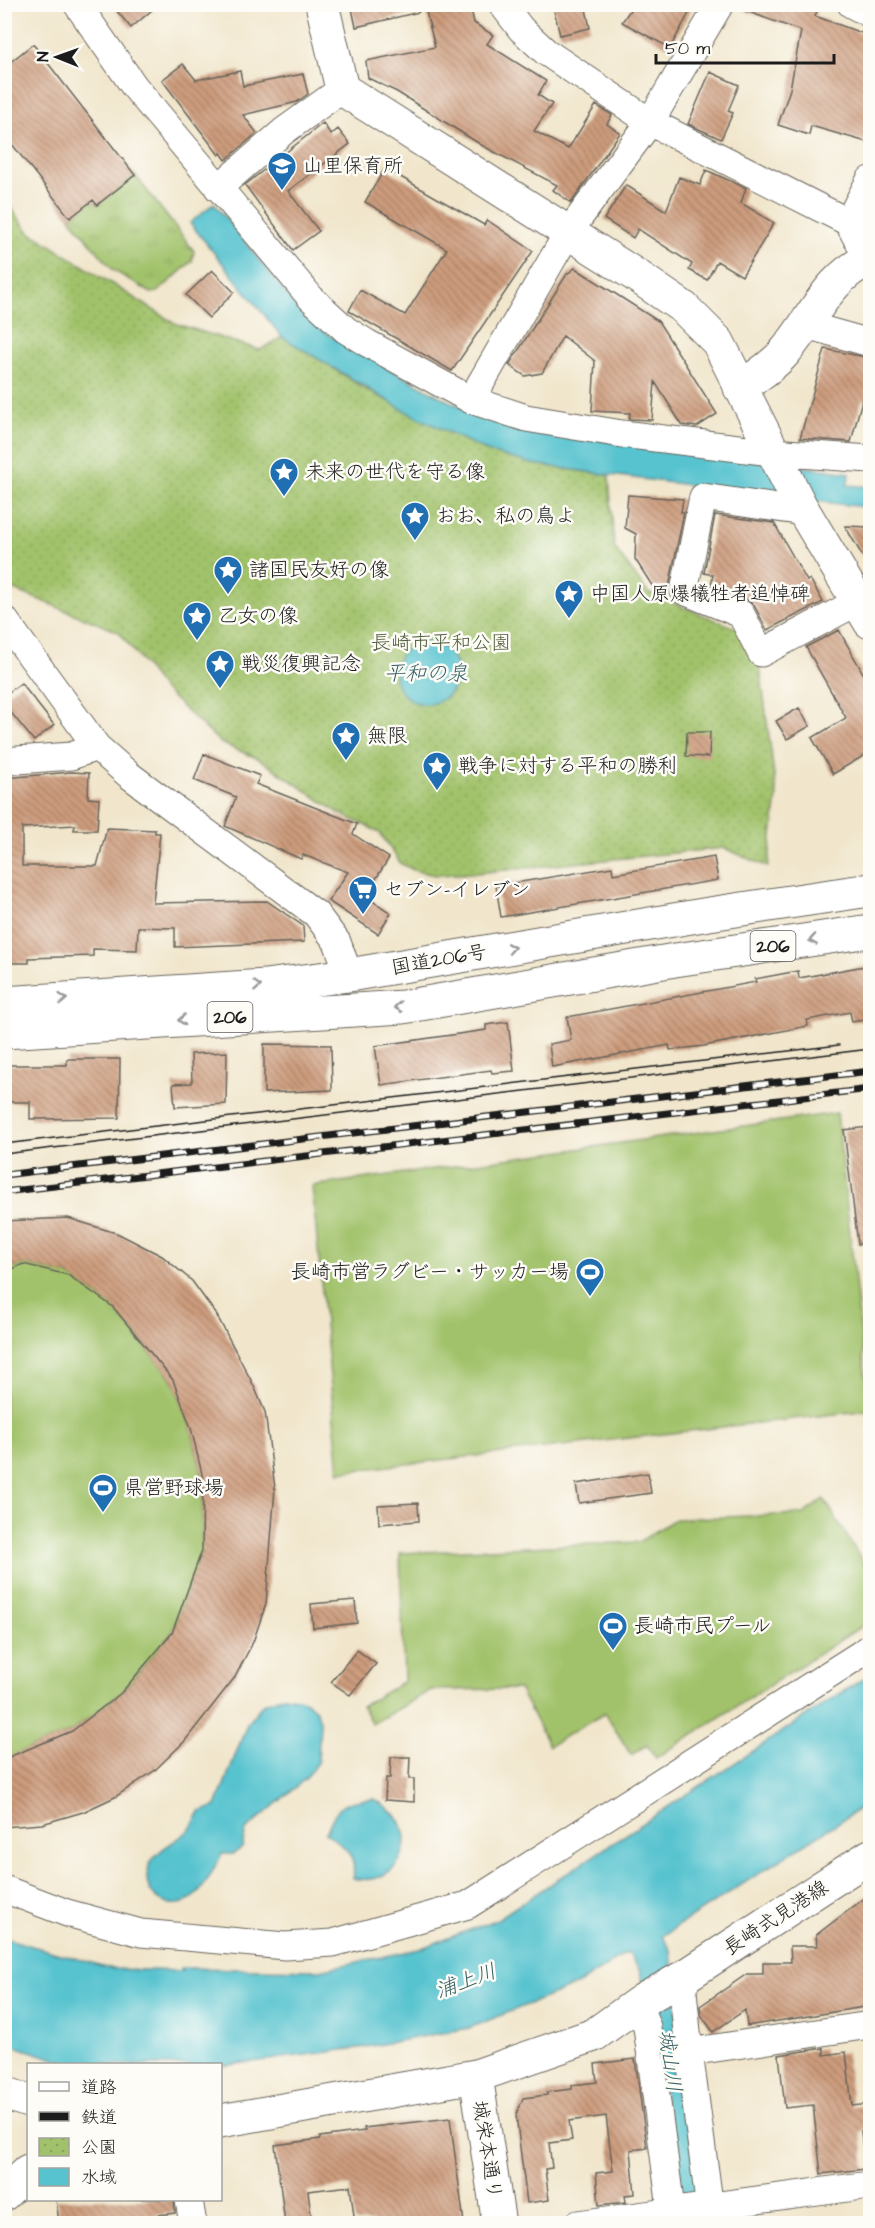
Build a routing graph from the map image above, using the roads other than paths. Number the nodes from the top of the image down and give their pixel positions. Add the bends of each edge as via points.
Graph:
1 (77, 4) edge
2 (322, 4) edge
3 (502, 4) edge
4 (720, 4) edge
5 (850, 4) edge
6 (870, 14) edge
7 (342, 89) junction
8 (650, 122) junction
9 (870, 180) edge
10 (218, 188) junction
11 (848, 222) junction
12 (567, 234) junction
13 (869, 259) edge
14 (806, 325) junction
15 (870, 343) edge
16 (741, 388) junction
17 (471, 400) junction
18 (773, 455) junction
19 (870, 459) edge
20 (802, 508) junction
21 (865, 612) edge
22 (4, 620) edge
23 (97, 747) junction
24 (4, 760) edge
25 (870, 890) edge
26 (870, 931) edge
27 (349, 975) junction
28 (4, 1003) edge
29 (4, 1032) edge
30 (870, 1648) edge
31 (870, 1856) edge
32 (4, 1889) edge
33 (684, 1976) junction
34 (640, 2002) junction
35 (870, 2025) edge
36 (689, 2052) junction
37 (476, 2076) junction
38 (4, 2093) edge
39 (27, 2101) edge
40 (222, 2121) edge
41 (27, 2172) edge
42 (870, 2185) edge
43 (4, 2194) edge
44 (189, 2201) edge
45 (711, 2215) edge
46 (672, 2217) edge
47 (193, 2223) edge
48 (499, 2223) edge
49 (578, 2223) edge

1 - 10 street via 134,86
2 - 7 main road
3 - 8 street via 520,29 546,52
4 - 8 street
5 - 6 street
7 - 10 street via 284,131
7 - 12 main road
8 - 11 street
8 - 12 street
9 - 11 street
10 - 17 street via 331,318 367,344
11 - 13 street
12 - 16 main road via 684,308 718,342
12 - 17 street
13 - 14 main road via 840,279 819,301
14 - 15 street
14 - 16 main road via 782,355
16 - 18 main road
17 - 18 street via 526,418
18 - 19 street
18 - 20 main road
20 - 21 main road
20 - 21 street via 703,497 684,591 741,614 761,653
22 - 23 street
23 - 24 street via 70,756
23 - 27 street via 316,914 337,942
27 -> 25 main road, 国道206号 / 206
26 -> 29 main road, 国道206号 / 206 via 403,1007
28 -> 27 main road, 国道206号 / 206 via 265,986
30 - 32 street via 468,1905 422,1920 333,1943 285,1946 224,1942 141,1933 67,1913
31 - 33 main road, 長崎式見港線
33 - 34 main road, 長崎式見港線
33 - 36 street
34 - 37 main road via 594,2035
34 - 46 street via 647,2027
35 - 36 street
36 - 45 street
37 - 40 main road
37 - 48 main road, 城栄本通り
38 - 39 main road
41 - 43 main road
42 - 45 street
44 - 47 street
45 - 46 street
46 - 49 street

